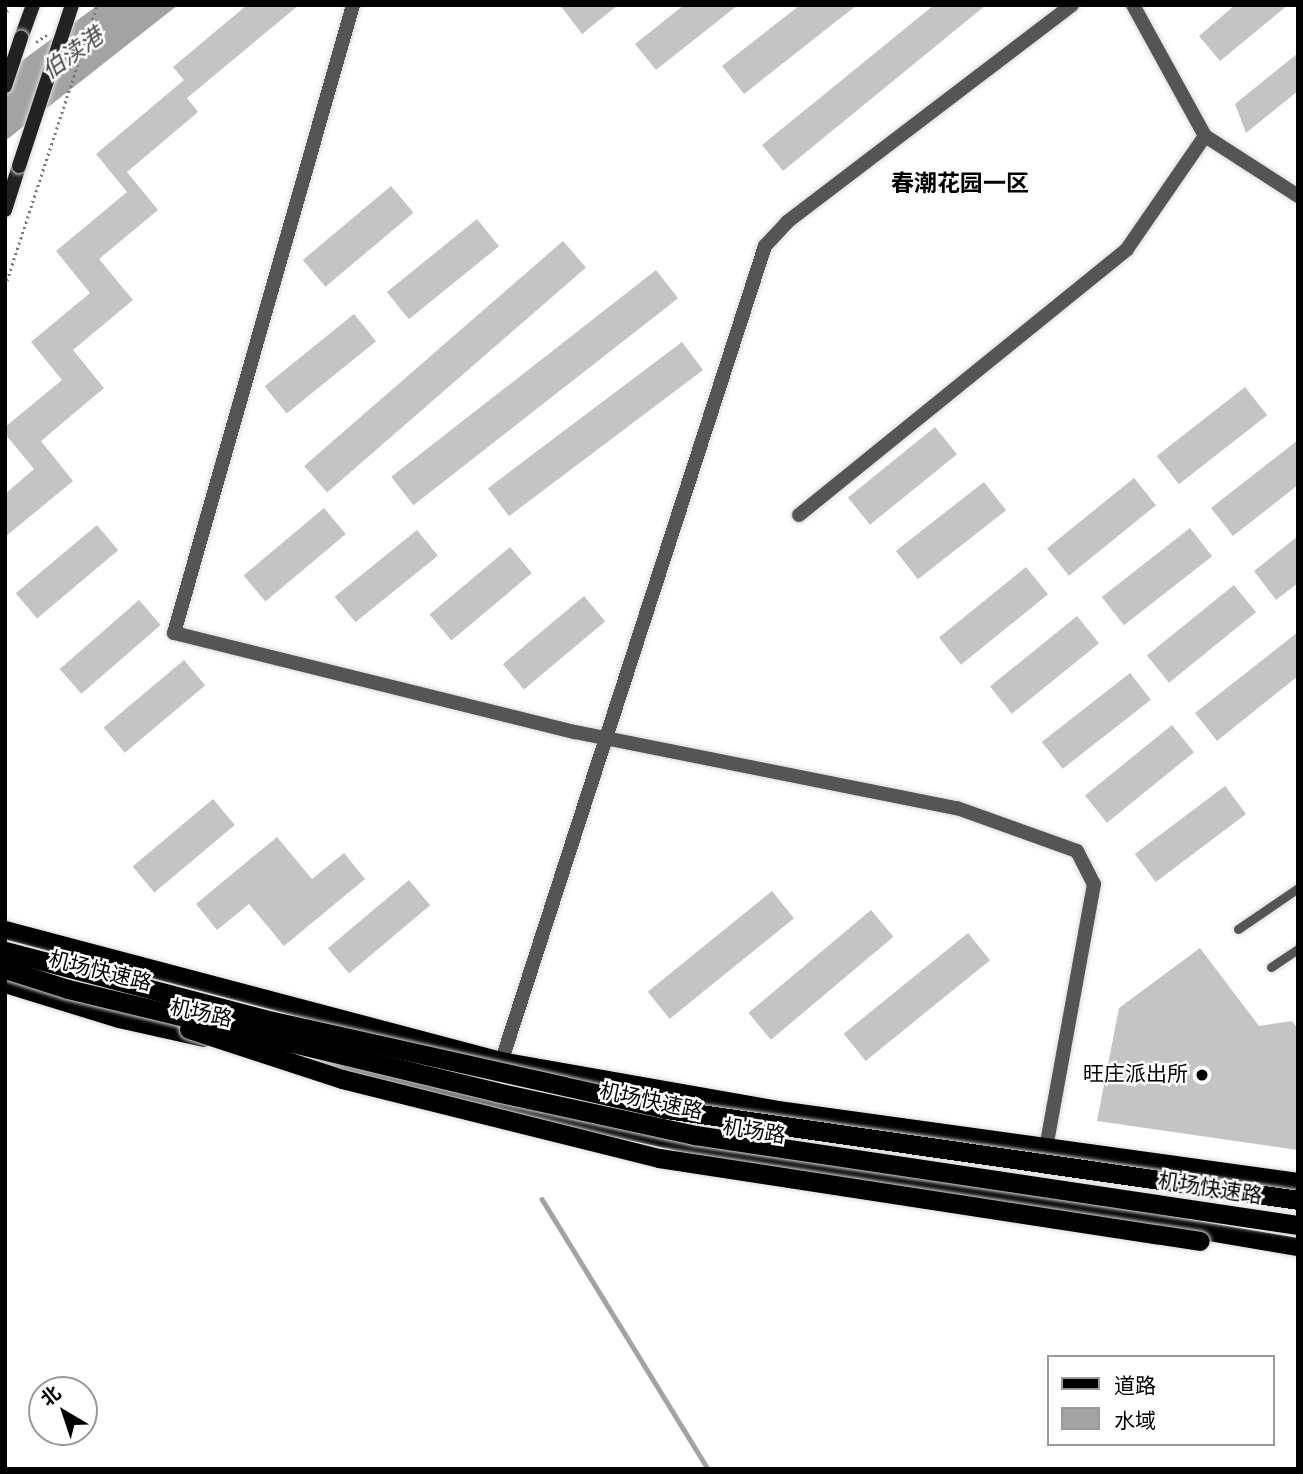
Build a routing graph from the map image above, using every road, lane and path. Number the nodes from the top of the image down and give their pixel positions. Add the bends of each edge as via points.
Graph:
1 (9, 5) edge
2 (33, 5) edge
3 (72, 5) edge
4 (97, 5) edge
5 (353, 5) edge
6 (1072, 5) edge
7 (1133, 5) edge
8 (5, 17) edge
9 (5, 86) edge
10 (1205, 136) junction
11 (1298, 196) edge
12 (5, 210) edge
13 (5, 286) edge
14 (799, 515) dead end
15 (605, 737) junction
16 (1298, 888) edge
17 (1238, 929) dead end
18 (5, 930) edge
19 (1298, 949) edge
20 (5, 951) edge
21 (1270, 967) dead end
22 (5, 969) edge
23 (5, 984) edge
24 (68, 989) junction
25 (501, 1061) junction
26 (489, 1101) junction
27 (1046, 1147) junction
28 (1298, 1182) edge
29 (1298, 1200) edge
30 (1298, 1225) edge
31 (1200, 1241) joint
32 (1298, 1249) edge

1 - 8 path
2 - 9 main road, bridge
3 - 12 main road, bridge
4 - 13 path
5 - 15 street via 174,633
6 - 15 street via 786,222 765,246
7 - 10 street
10 - 11 street
10 - 14 street via 1127,249
15 - 25 street
15 - 27 street via 957,808 1077,851 1094,884
16 - 17 lane
18 - 25 main road, 机场路
19 - 21 lane
20 - 29 highway, 机场快速路, bridge via 264,1019 666,1109
22 - 24 highway, 机场快速路, bridge
23 - 26 main road, 机场路 via 119,1020
24 - 30 highway, 机场快速路, bridge via 695,1135
24 - 31 highway, bridge via 342,1079 659,1158
25 - 26 street
25 - 27 main road, 机场路 via 778,1110
26 - 32 main road, 机场路 via 683,1143
27 - 28 main road, 机场路
31 - 32 main road

